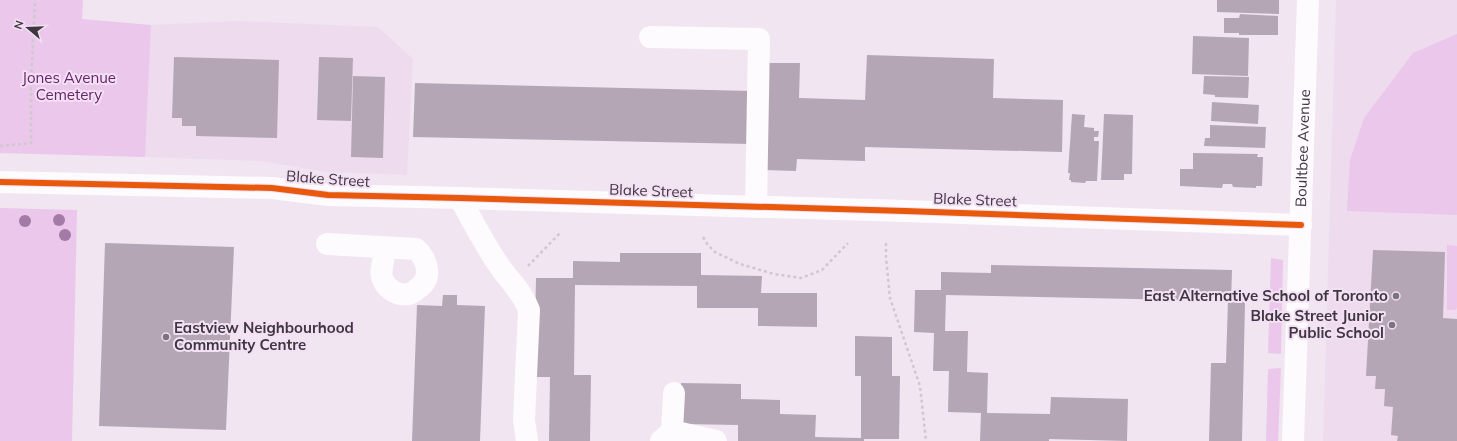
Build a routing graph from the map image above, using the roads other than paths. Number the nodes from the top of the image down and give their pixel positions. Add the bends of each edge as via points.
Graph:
1 (1308, 0) edge
2 (650, 37) dead end
3 (0, 182) edge
4 (460, 198) junction
5 (756, 207) junction
6 (1301, 225) junction
7 (327, 244) dead end
8 (383, 261) dead end
9 (674, 394) dead end
10 (667, 436) edge
11 (527, 441) edge
12 (716, 441) edge
13 (1293, 441) edge

1 - 6 street, Boultbee Avenue
2 - 5 street via 759,38
3 - 4 street, Blake Street via 272,188 328,195
4 - 5 street, Blake Street
4 - 11 street via 478,231 525,300 528,310 524,420
5 - 6 street, Blake Street
6 - 13 street, Boultbee Avenue
7 - 8 street via 416,249 426,262 426,279 410,294 398,294 382,280
9 - 10 street
10 - 12 street

